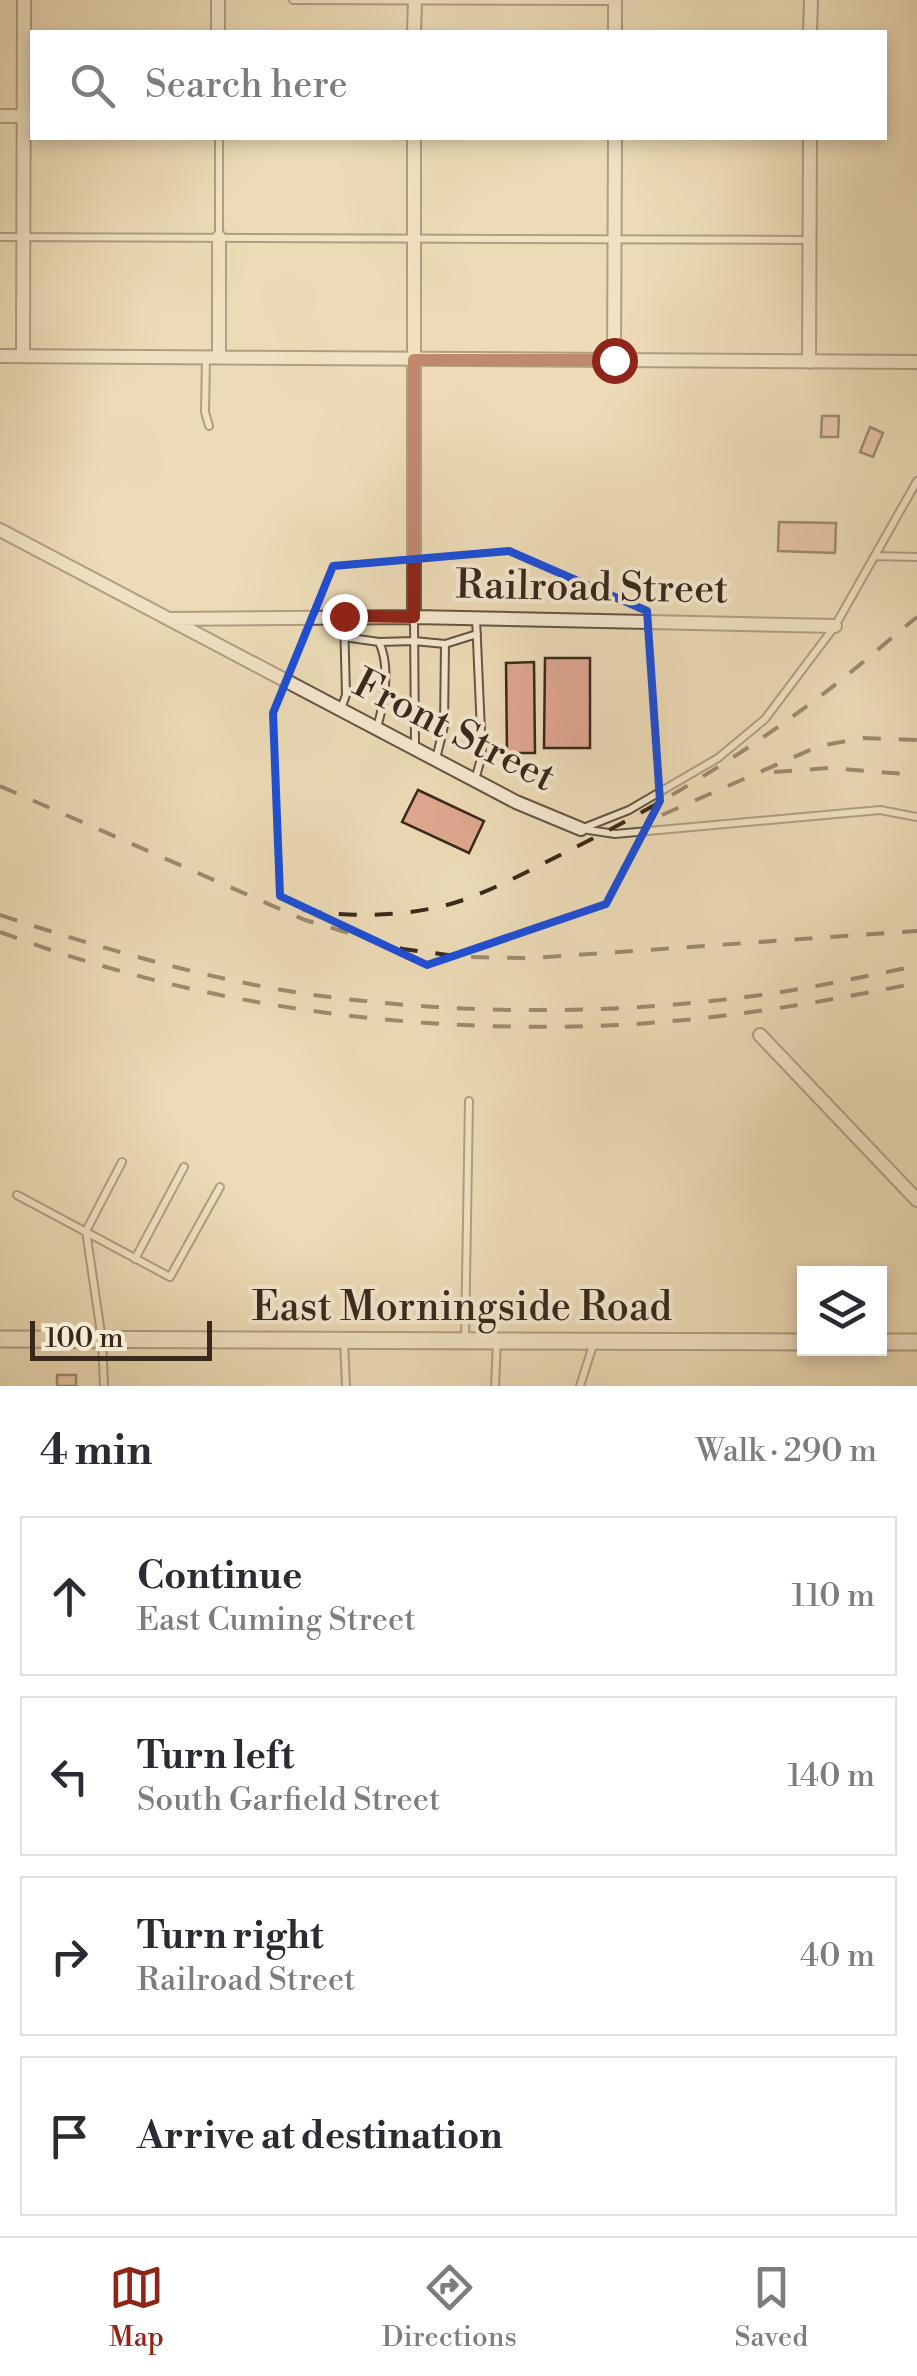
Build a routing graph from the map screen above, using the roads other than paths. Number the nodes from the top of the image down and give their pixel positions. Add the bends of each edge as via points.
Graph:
1 (24, 0) edge
2 (218, 0) edge
3 (293, 0) edge
4 (810, 0) edge
5 (414, 1) edge
6 (614, 1) edge
7 (218, 30) edge
8 (414, 30) edge
9 (614, 30) edge
10 (810, 30) edge
11 (0, 116) edge
12 (28, 116) edge
13 (218, 140) edge
14 (414, 140) edge
15 (615, 140) edge
16 (810, 140) edge
17 (22, 236) junction
18 (0, 237) edge
19 (220, 238) junction
20 (414, 238) junction
21 (614, 240) junction
22 (809, 240) junction
23 (0, 356) edge
24 (23, 356) junction
25 (212, 358) junction
26 (414, 360) junction
27 (614, 360) junction
28 (809, 362) junction
29 (917, 362) edge
30 (209, 426) dead end
31 (917, 481) edge
32 (0, 530) edge
33 (875, 556) junction
34 (917, 556) edge
35 (344, 616) junction
36 (414, 617) junction
37 (169, 618) junction
38 (476, 618) junction
39 (835, 626) junction
40 (477, 634) junction
41 (344, 637) junction
42 (414, 641) junction
43 (379, 642) junction
44 (444, 644) junction
45 (340, 711) junction
46 (377, 730) junction
47 (415, 750) junction
48 (436, 760) junction
49 (474, 781) junction
50 (917, 818) edge
51 (581, 829) junction
52 (760, 1035) dead end
53 (468, 1101) dead end
54 (122, 1162) dead end
55 (184, 1167) dead end
56 (220, 1188) dead end
57 (17, 1195) dead end
58 (917, 1200) edge
59 (86, 1231) junction
60 (135, 1258) junction
61 (0, 1339) edge
62 (102, 1340) junction
63 (344, 1340) junction
64 (465, 1340) junction
65 (497, 1340) junction
66 (594, 1341) junction
67 (797, 1342) edge
68 (887, 1342) edge
69 (917, 1342) edge
70 (104, 1386) edge
71 (346, 1386) edge
72 (495, 1386) edge
73 (582, 1386) edge

1 - 12 street
2 - 7 street
3 - 5 lane
4 - 10 street
5 - 6 lane
5 - 8 street
6 - 9 street
11 - 12 street
12 - 17 street
13 - 19 lane
14 - 20 street
15 - 21 street
16 - 22 street
17 - 18 lane
17 - 19 lane
17 - 24 street
19 - 20 lane
19 - 25 street
20 - 21 lane
20 - 26 street
21 - 22 lane
21 - 27 street
22 - 28 street
23 - 24 street
24 - 25 street
25 - 26 street
25 - 30 lane
26 - 27 street
26 - 36 street
27 - 28 street
28 - 29 street
31 - 33 lane
32 - 37 street, Front Street
33 - 34 lane
33 - 39 lane
35 - 36 street, Railroad Street
35 - 37 street, Railroad Street
35 - 41 lane
36 - 38 street, Railroad Street
36 - 42 lane
37 - 45 street, Front Street
38 - 39 street, Railroad Street
38 - 40 lane
39 - 51 lane via 743,740 629,810
40 - 44 lane
40 - 49 lane via 482,756
41 - 43 lane
41 - 45 lane via 346,694
42 - 43 lane
42 - 44 lane
42 - 47 lane
43 - 46 lane via 384,702
44 - 48 lane via 444,726
45 - 46 street, Front Street
46 - 47 street, Front Street
47 - 48 street, Front Street
48 - 49 street, Front Street
49 - 51 street, Front Street
50 - 51 lane, Front Street via 880,810 615,834
52 - 58 street
53 - 64 lane
54 - 59 lane
55 - 60 lane
56 - 60 lane via 170,1277
57 - 59 lane
59 - 60 lane
59 - 62 lane
61 - 62 street, East Morningside Road
62 - 63 street, East Morningside Road
62 - 70 lane
63 - 64 street, East Morningside Road
63 - 71 lane
64 - 65 street, East Morningside Road
65 - 66 street, East Morningside Road
65 - 72 lane
66 - 67 street, East Morningside Road
66 - 73 lane
68 - 69 street

